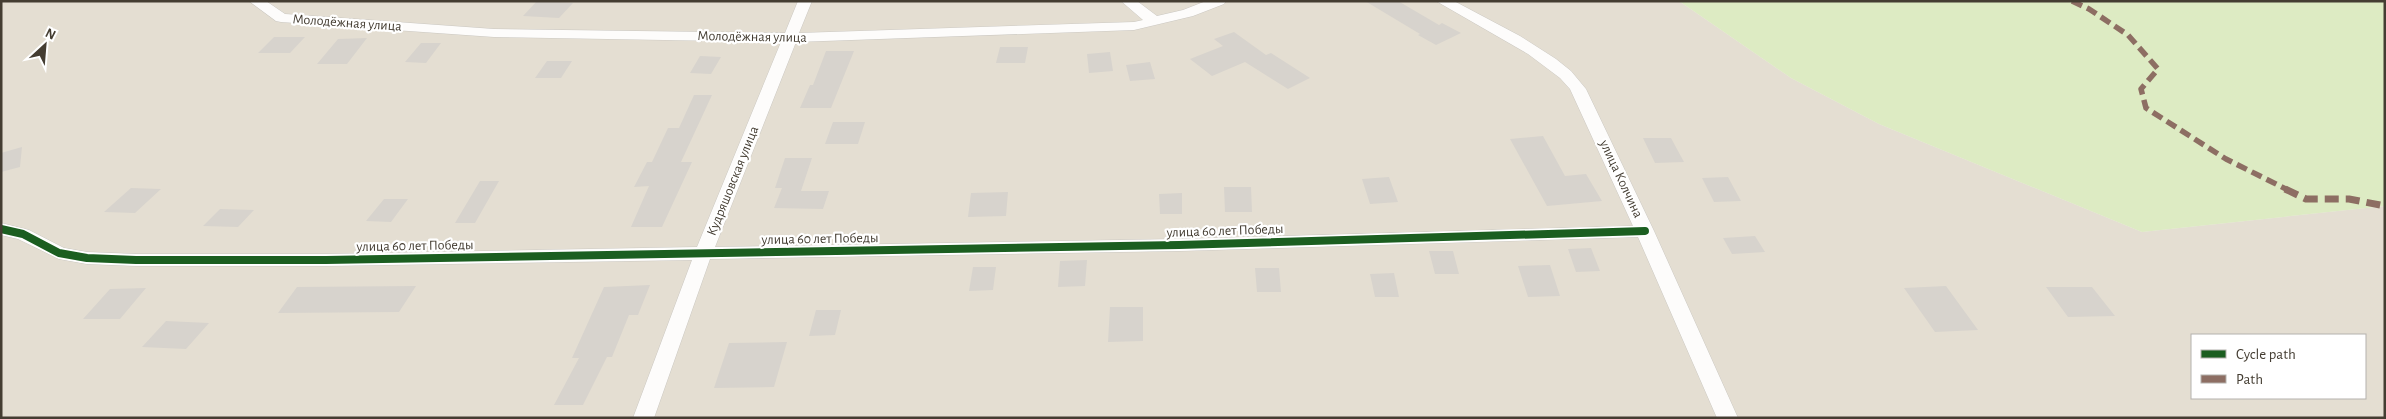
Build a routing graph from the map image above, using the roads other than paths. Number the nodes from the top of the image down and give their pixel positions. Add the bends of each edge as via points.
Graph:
1 (256, 1) edge
2 (805, 1) edge
3 (1128, 1) edge
4 (1219, 1) edge
5 (1443, 1) edge
6 (1156, 22) junction
7 (792, 38) junction
8 (1, 228) edge
9 (1645, 231) junction
10 (703, 254) junction
11 (643, 418) edge
12 (1728, 418) edge

1 - 7 street, Молодёжная улица via 281,18 494,33
2 - 7 street, Кудряшовская улица
3 - 6 street
4 - 6 street, Молодёжная улица
5 - 9 street, улица Колчина via 1561,70 1576,86
6 - 7 street, Молодёжная улица via 1092,29
7 - 10 street, Кудряшовская улица
8 - 10 street, улица 60 лет Победы via 24,234 59,253 136,260
9 - 10 street, улица 60 лет Победы via 1179,245
9 - 12 street, улица Колчина
10 - 11 street, Кудряшовская улица

